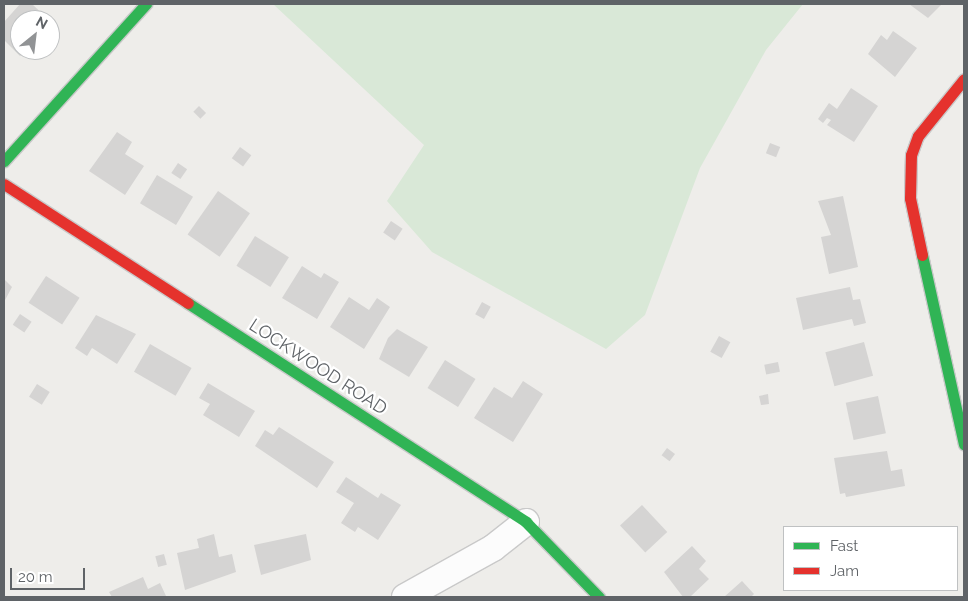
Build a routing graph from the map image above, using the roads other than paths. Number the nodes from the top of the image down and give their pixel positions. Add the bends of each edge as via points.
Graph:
1 (146, 4) edge
2 (964, 78) edge
3 (4, 161) edge
4 (4, 184) edge
5 (964, 444) edge
6 (526, 522) junction
7 (404, 597) edge
8 (599, 597) edge

1 - 3 street
2 - 5 street via 918,136 910,182
4 - 6 street, LOCKWOOD ROAD
6 - 7 street via 493,548
6 - 8 street, LOCKWOOD ROAD

